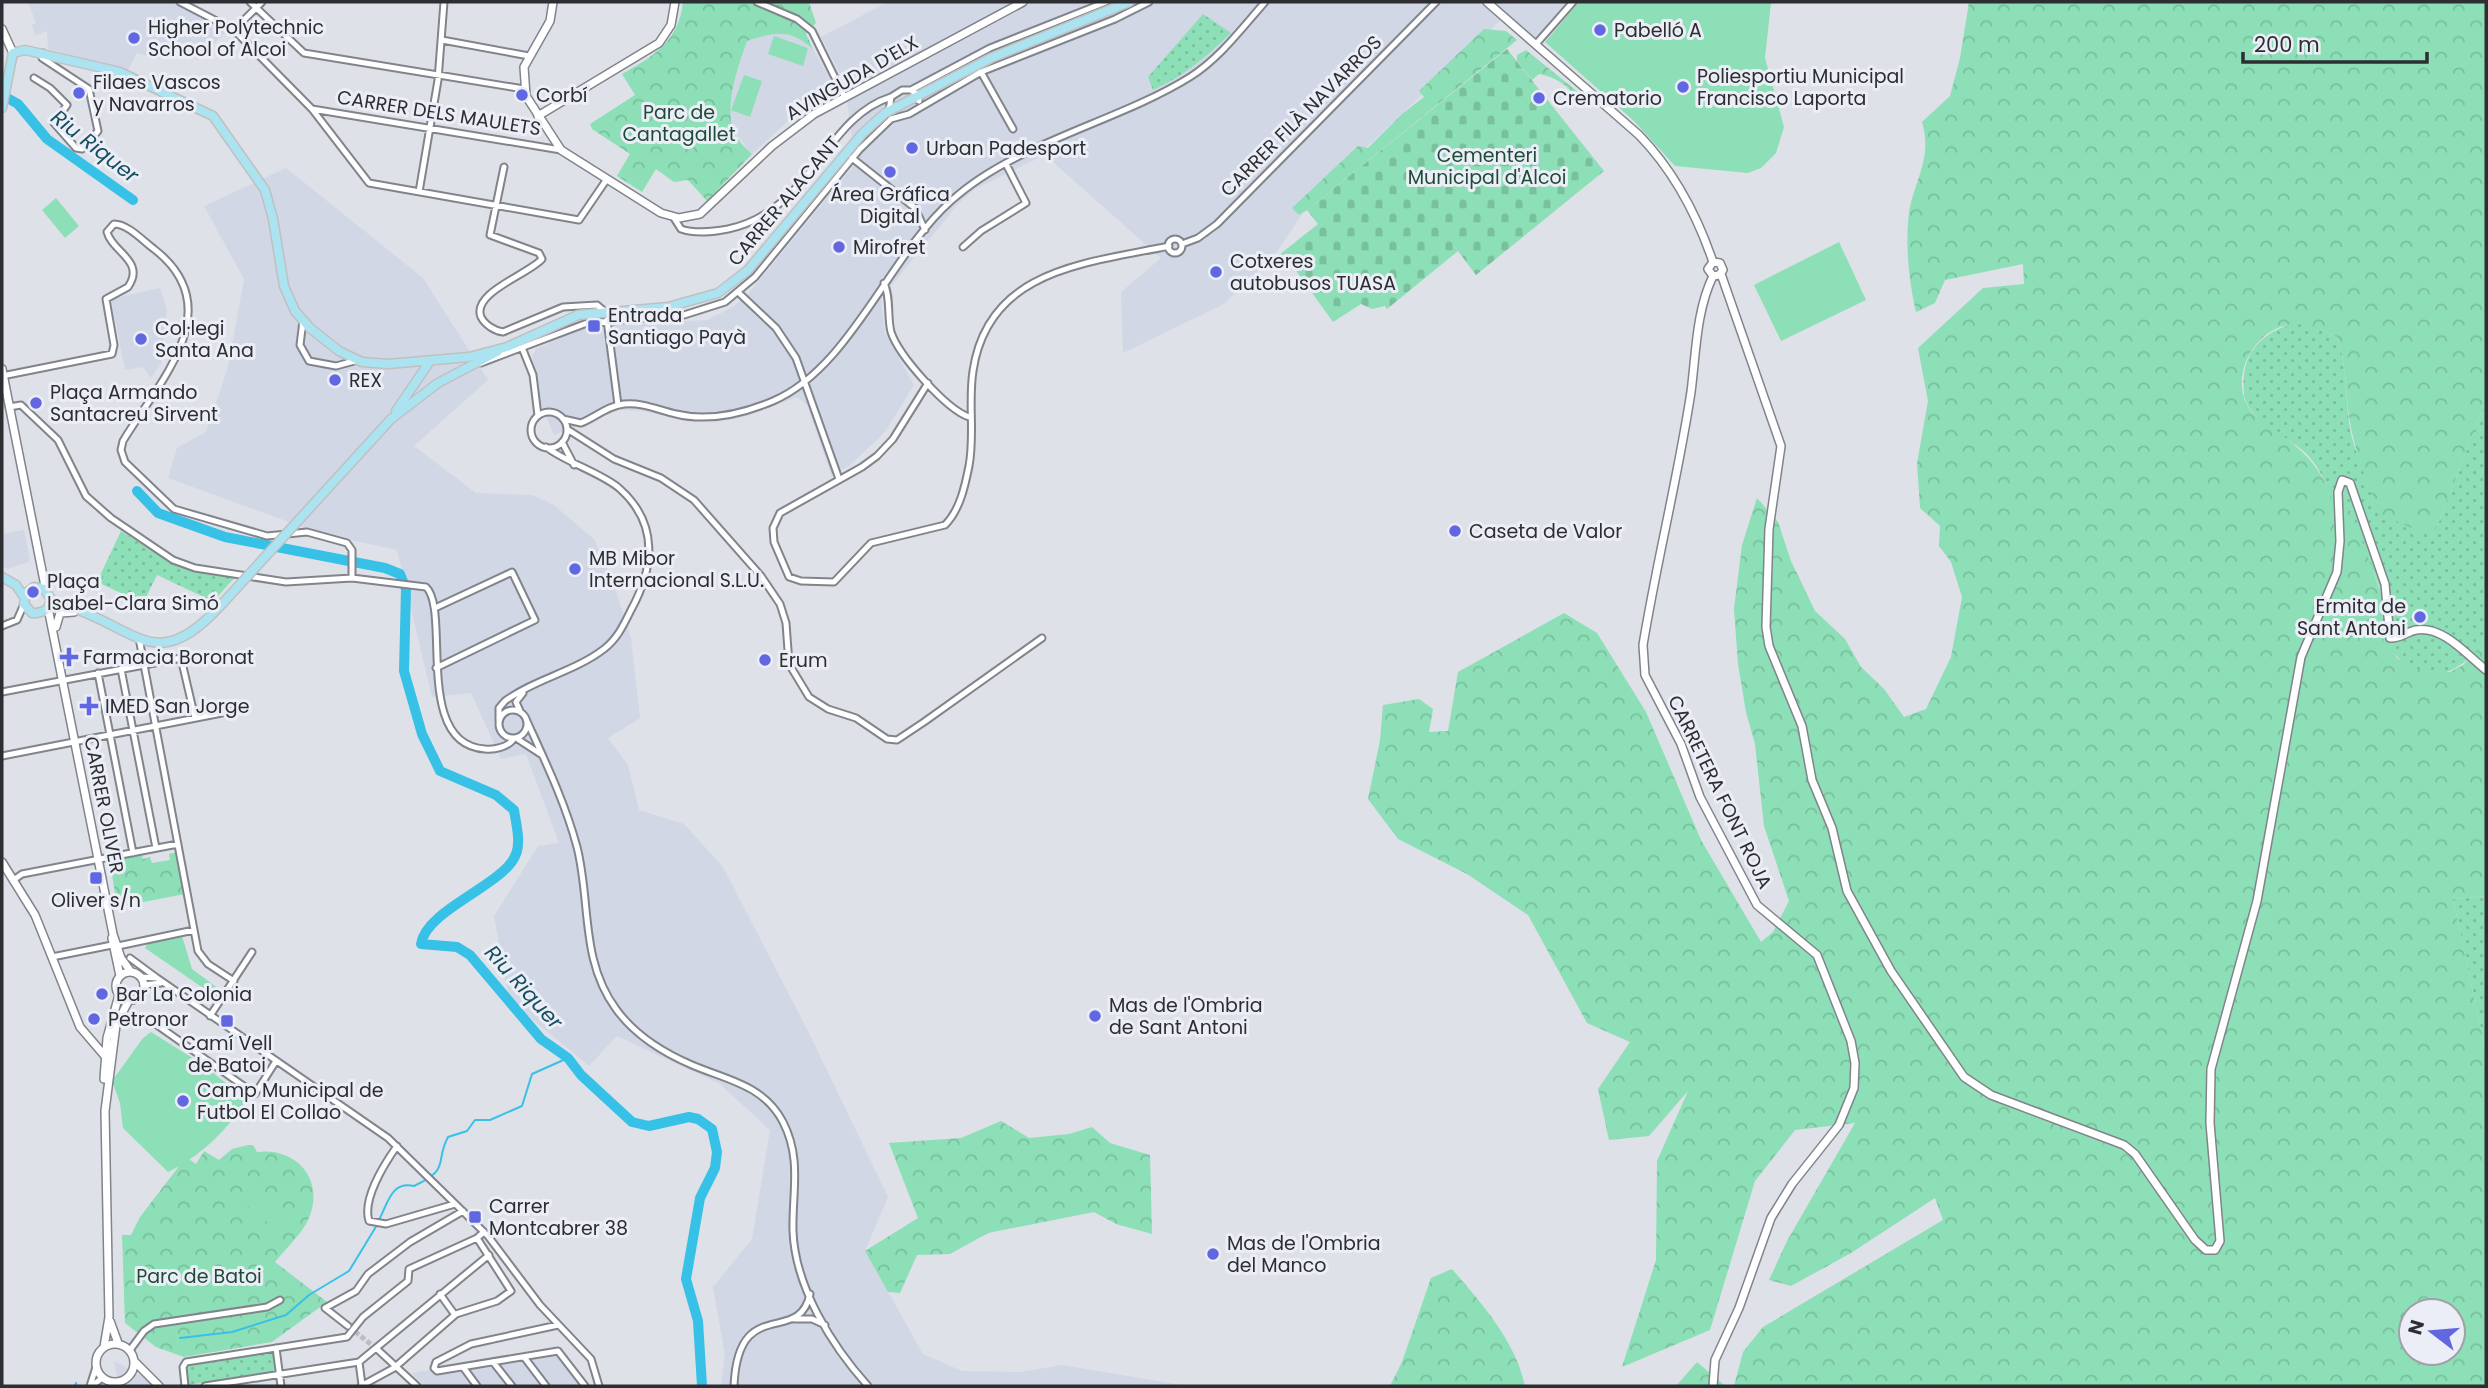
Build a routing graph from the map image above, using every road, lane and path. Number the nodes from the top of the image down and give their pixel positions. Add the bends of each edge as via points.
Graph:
1 (180, 2) edge
2 (250, 2) edge
3 (262, 2) edge
4 (443, 2) edge
5 (553, 2) edge
6 (675, 2) edge
7 (757, 2) edge
8 (1023, 2) edge
9 (1106, 2) edge
10 (1129, 2) edge
11 (1149, 2) edge
12 (1265, 2) edge
13 (1436, 2) edge
14 (1487, 2) edge
15 (1573, 2) edge
16 (256, 8) junction
17 (2, 29) edge
18 (234, 30) junction
19 (442, 40) junction
20 (1536, 44) junction
21 (17, 52) junction
22 (47, 54) junction
23 (529, 56) junction
24 (981, 72) junction
25 (439, 74) junction
26 (34, 78) dead end
27 (524, 89) junction
28 (916, 95) junction
29 (844, 96) junction
30 (891, 97) junction
31 (2, 107) edge
32 (916, 108) junction
33 (312, 109) junction
34 (893, 112) junction
35 (538, 116) junction
36 (430, 128) junction
37 (1013, 129) dead end
38 (561, 150) junction
39 (852, 158) junction
40 (1006, 164) junction
41 (504, 167) dead end
42 (607, 179) junction
43 (419, 192) junction
44 (495, 205) junction
45 (674, 218) junction
46 (925, 230) junction
47 (1182, 244) junction
48 (1168, 246) junction
49 (963, 247) dead end
50 (1717, 275) junction
51 (884, 283) junction
52 (739, 293) junction
53 (606, 316) junction
54 (303, 321) junction
55 (507, 347) junction
56 (523, 350) junction
57 (459, 358) junction
58 (358, 360) junction
59 (428, 363) junction
60 (471, 366) junction
61 (458, 373) junction
62 (2, 374) edge
63 (806, 381) junction
64 (439, 383) junction
65 (928, 383) junction
66 (618, 405) junction
67 (9, 407) junction
68 (538, 416) junction
69 (970, 416) junction
70 (391, 419) junction
71 (563, 419) junction
72 (567, 429) junction
73 (562, 442) junction
74 (546, 447) junction
75 (574, 465) junction
76 (839, 479) junction
77 (39, 555) junction
78 (2, 577) edge
79 (352, 578) junction
80 (31, 589) junction
81 (47, 591) junction
82 (24, 600) junction
83 (48, 608) junction
84 (435, 608) junction
85 (36, 614) junction
86 (87, 615) junction
87 (2, 626) edge
88 (139, 638) junction
89 (1042, 638) dead end
90 (56, 641) junction
91 (143, 664) junction
92 (436, 668) junction
93 (121, 669) junction
94 (2486, 670) edge
95 (98, 673) junction
96 (64, 680) junction
97 (528, 690) junction
98 (2, 692) edge
99 (232, 710) dead end
100 (524, 717) junction
101 (195, 718) junction
102 (499, 721) junction
103 (156, 726) junction
104 (133, 730) junction
105 (502, 734) junction
106 (110, 735) junction
107 (515, 738) junction
108 (75, 742) junction
109 (497, 748) junction
110 (2, 756) edge
111 (544, 758) junction
112 (178, 844) junction
113 (156, 848) junction
114 (133, 853) junction
115 (98, 860) junction
116 (2, 862) edge
117 (15, 879) junction
118 (194, 930) junction
119 (115, 946) junction
120 (252, 952) dead end
121 (52, 957) junction
122 (130, 958) dead end
123 (131, 972) junction
124 (120, 976) junction
125 (157, 978) junction
126 (142, 981) junction
127 (234, 981) junction
128 (164, 983) junction
129 (119, 995) junction
130 (129, 1000) junction
131 (210, 1016) junction
132 (147, 1018) dead end
133 (86, 1035) junction
134 (107, 1038) junction
135 (104, 1055) junction
136 (276, 1061) junction
137 (105, 1111) junction
138 (399, 1148) junction
139 (456, 1204) junction
140 (463, 1211) junction
141 (484, 1232) junction
142 (477, 1238) junction
143 (489, 1255) junction
144 (440, 1294) junction
145 (810, 1294) junction
146 (279, 1300) dead end
147 (455, 1315) junction
148 (109, 1317) junction
149 (794, 1319) junction
150 (558, 1325) junction
151 (825, 1325) junction
152 (348, 1326) tunnel mouth
153 (118, 1343) junction
154 (104, 1347) junction
155 (276, 1348) junction
156 (377, 1349) tunnel mouth
157 (130, 1350) junction
158 (524, 1357) junction
159 (134, 1362) junction
160 (359, 1362) junction
161 (493, 1362) junction
162 (396, 1364) junction
163 (96, 1367) junction
164 (463, 1367) junction
165 (279, 1374) junction
166 (126, 1380) edge
167 (108, 1382) edge
168 (157, 1384) edge
169 (91, 1386) edge
170 (186, 1386) edge
171 (205, 1386) edge
172 (281, 1386) edge
173 (362, 1386) edge
174 (417, 1386) edge
175 (477, 1386) edge
176 (512, 1386) edge
177 (546, 1386) edge
178 (585, 1386) edge
179 (599, 1386) edge
180 (734, 1386) edge
181 (868, 1386) edge
182 (1713, 1386) edge

1 - 18 street
2 - 16 street
3 - 16 street
4 - 19 street
5 - 23 street via 550,21
6 - 35 street via 671,24 659,43
7 - 29 street via 797,19 811,31
8 - 29 street, AVINGUDA D'ELX
9 - 28 street, CARRER ALACANT via 990,48
10 - 28 main road, CARRER ALACANT via 998,55
11 - 24 street
12 - 40 street via 1191,76
13 - 47 street, CARRER FILÀ NAVARROS via 1217,224
14 - 20 street
15 - 20 street
16 - 18 street
16 - 25 street via 298,50
17 - 21 street
18 - 33 street
19 - 23 street
19 - 25 street
20 - 50 street via 1657,154 1689,205 1713,262 1721,265
21 - 22 main road, CARRER ALACANT
21 - 31 main road
22 - 26 street via 42,58 89,89 98,131 82,149 54,123 67,106
22 - 54 main road, CARRER ALACANT via 129,75 213,116 265,190 284,286
23 - 27 street via 523,72
24 - 32 street
24 - 37 street
25 - 27 street
25 - 36 street
27 - 35 street
28 - 30 street via 902,90
28 - 32 street
28 - 34 main road, CARRER ALACANT
29 - 45 street, AVINGUDA D'ELX via 782,138 699,214
30 - 34 street
30 - 45 street via 861,113 806,178 767,215 706,232 681,229
32 - 34 street
33 - 36 street, CARRER DELS MAULETS
33 - 43 street via 369,183
34 - 39 street, CARRER ALACANT
34 - 53 main road, CARRER ALACANT via 878,118 760,257 727,288 683,304
35 - 38 street
36 - 38 street, CARRER DELS MAULETS
36 - 43 street
38 - 42 street
39 - 46 street via 915,208
39 - 52 street, CARRER ALACANT
40 - 46 street via 965,188
40 - 49 street via 1027,203 981,230
41 - 44 street
42 - 44 street via 579,220
42 - 45 street
43 - 44 street
44 - 53 street via 490,236 542,257 486,297 480,311 487,324 503,332 571,305 597,305
46 - 51 street
47 - 48 street, CARRER FILÀ NAVARROS via 1174,239
47 - 48 street, CARRER FILÀ NAVARROS via 1176,252
48 - 69 street via 1068,266 1019,293 989,327 976,354
50 - 94 street via 1781,446 1769,529 1769,646 1802,726 1812,780 1832,828 1842,876 1855,907 1891,971 1964,1077 1991,1095 2124,1145 2206,1250 2215,1250 2220,1241 2210,1123 2211,1069 2257,901 2299,662 2337,572 2342,480 2350,482 2382,571 2389,598 2389,636 2394,639 2412,631 2431,631
50 - 182 street, CARRETERA FONT ROJA via 1698,332 1643,666 1681,744 1700,797 1752,897 1765,914 1817,955 1851,1041 1855,1076 1839,1125 1771,1218 1719,1349
51 - 63 street via 827,362
51 - 65 street via 894,339
52 - 53 street, CARRER ALACANT via 693,314
52 - 63 street via 783,336
53 - 55 main road, CARRER ALACANT via 567,318
53 - 56 street, CARRER ALACANT
53 - 66 street
54 - 58 main road, CARRER ALACANT via 332,347
54 - 58 street, CARRER ALACANT via 300,345 309,360 336,366
55 - 57 main road, CARRER ALACANT
55 - 60 main road
56 - 60 street, CARRER ALACANT
56 - 68 street via 533,375
57 - 59 main road, CARRER ALACANT
57 - 61 main road via 464,363
58 - 59 main road, CARRER ALACANT
59 - 64 main road via 425,379
59 - 70 main road
60 - 61 main road
61 - 64 main road
62 - 67 street
62 - 79 street via 112,354 105,303 108,296 128,288 132,277 129,257 107,235 116,223 167,262 188,306 186,331 175,362 121,447 125,462 174,509 194,517 267,536 307,532 347,543 352,550
63 - 66 street via 775,400 716,417
63 - 76 street
64 - 70 main road
65 - 69 street
65 - 76 street via 888,446
66 - 71 street via 581,423
67 - 77 street
67 - 79 street via 21,405 60,443 86,496 173,560 195,568 286,582
68 - 71 street via 551,412
68 - 74 street via 532,426 533,437
69 - 76 street via 972,442 966,477 946,525 871,543 834,582 793,579 774,542 777,516
70 - 88 main road, bridge via 196,631 161,643
71 - 72 street
72 - 73 street
72 - 89 street via 694,500 780,604 789,664 810,697 856,718 887,739 897,740
73 - 74 street
73 - 75 street
74 - 75 street
75 - 97 street via 617,485 634,503 648,535 648,575 612,641 586,661
77 - 80 street via 38,575
77 - 81 street
78 - 82 main road via 16,585
79 - 84 street via 422,586 432,593
80 - 81 main road
80 - 82 main road
81 - 83 main road via 51,599
81 - 86 main road
82 - 85 main road
82 - 87 street via 17,620
83 - 85 main road
83 - 86 main road via 65,605
83 - 90 street, CARRER OLIVER
84 - 92 street
84 - 92 street via 512,572 535,620
85 - 90 street, CARRER OLIVER via 48,623
86 - 88 main road
86 - 90 street via 69,610 60,613
88 - 91 street
90 - 96 street, CARRER OLIVER
91 - 93 street
91 - 101 street via 183,659
91 - 103 street
92 - 109 street via 440,701 457,734 472,746
93 - 95 street
93 - 104 street
95 - 96 street
95 - 106 street
96 - 98 street
96 - 108 street, CARRER OLIVER
97 - 100 street via 516,702
97 - 102 street via 502,702
99 - 101 street
100 - 102 street via 511,710
100 - 107 street via 526,729
100 - 111 street
101 - 103 street
102 - 105 street
103 - 104 street
103 - 112 street
104 - 106 street
104 - 113 street
105 - 107 street
105 - 109 street
106 - 108 street
106 - 114 street
107 - 109 street
107 - 111 street
108 - 110 street
108 - 115 street, CARRER OLIVER
111 - 145 street via 577,848 593,966 612,1004 651,1042 690,1065 748,1086 767,1100 782,1120 796,1162 794,1243
112 - 113 street
112 - 118 street
113 - 114 street
114 - 115 street
115 - 117 street
115 - 119 street, CARRER OLIVER
116 - 117 street
117 - 121 street
118 - 119 street
118 - 127 street via 202,957
119 - 121 street
119 - 123 street
119 - 124 street, CARRER OLIVER
120 - 127 street
121 - 133 street
122 - 125 street
123 - 124 street
123 - 126 street
124 - 129 street
125 - 126 street
125 - 128 street
126 - 128 street
126 - 130 street via 140,996
127 - 131 street
128 - 131 street
129 - 130 street
129 - 134 street
130 - 137 street via 116,1025
131 - 136 street
132 - 136 street via 255,1094
133 - 134 street
133 - 135 street
134 - 135 street
135 - 137 street
136 - 138 street
137 - 148 street
138 - 139 street
138 - 139 street via 374,1191 368,1215 373,1223 386,1224
139 - 140 street
140 - 141 street
140 - 152 street via 410,1242 368,1273 356,1291 325,1308
141 - 142 street
141 - 150 street
142 - 143 street
142 - 155 street via 409,1269 408,1281 347,1336
143 - 144 street
143 - 147 street via 512,1289 497,1301
144 - 147 street
144 - 160 street
145 - 149 street via 806,1307
145 - 151 street
146 - 157 street via 271,1306 154,1324
147 - 162 street
148 - 153 street
148 - 154 street
149 - 151 street
149 - 180 street via 761,1326 746,1337 737,1356
150 - 164 street via 471,1344 433,1366 437,1371
150 - 179 street via 591,1359
151 - 181 street
153 - 154 street
153 - 157 street
154 - 163 street
155 - 165 street
155 - 170 street via 186,1362
156 - 162 street
157 - 159 street
158 - 161 street
158 - 177 street
158 - 178 street via 558,1351
159 - 166 street
159 - 168 street
160 - 165 street
160 - 173 street
161 - 164 street
161 - 176 street
162 - 173 street
162 - 174 street
163 - 167 street
163 - 169 street
164 - 175 street
165 - 171 street
165 - 172 street
166 - 167 street
166 - 168 street
167 - 169 street

